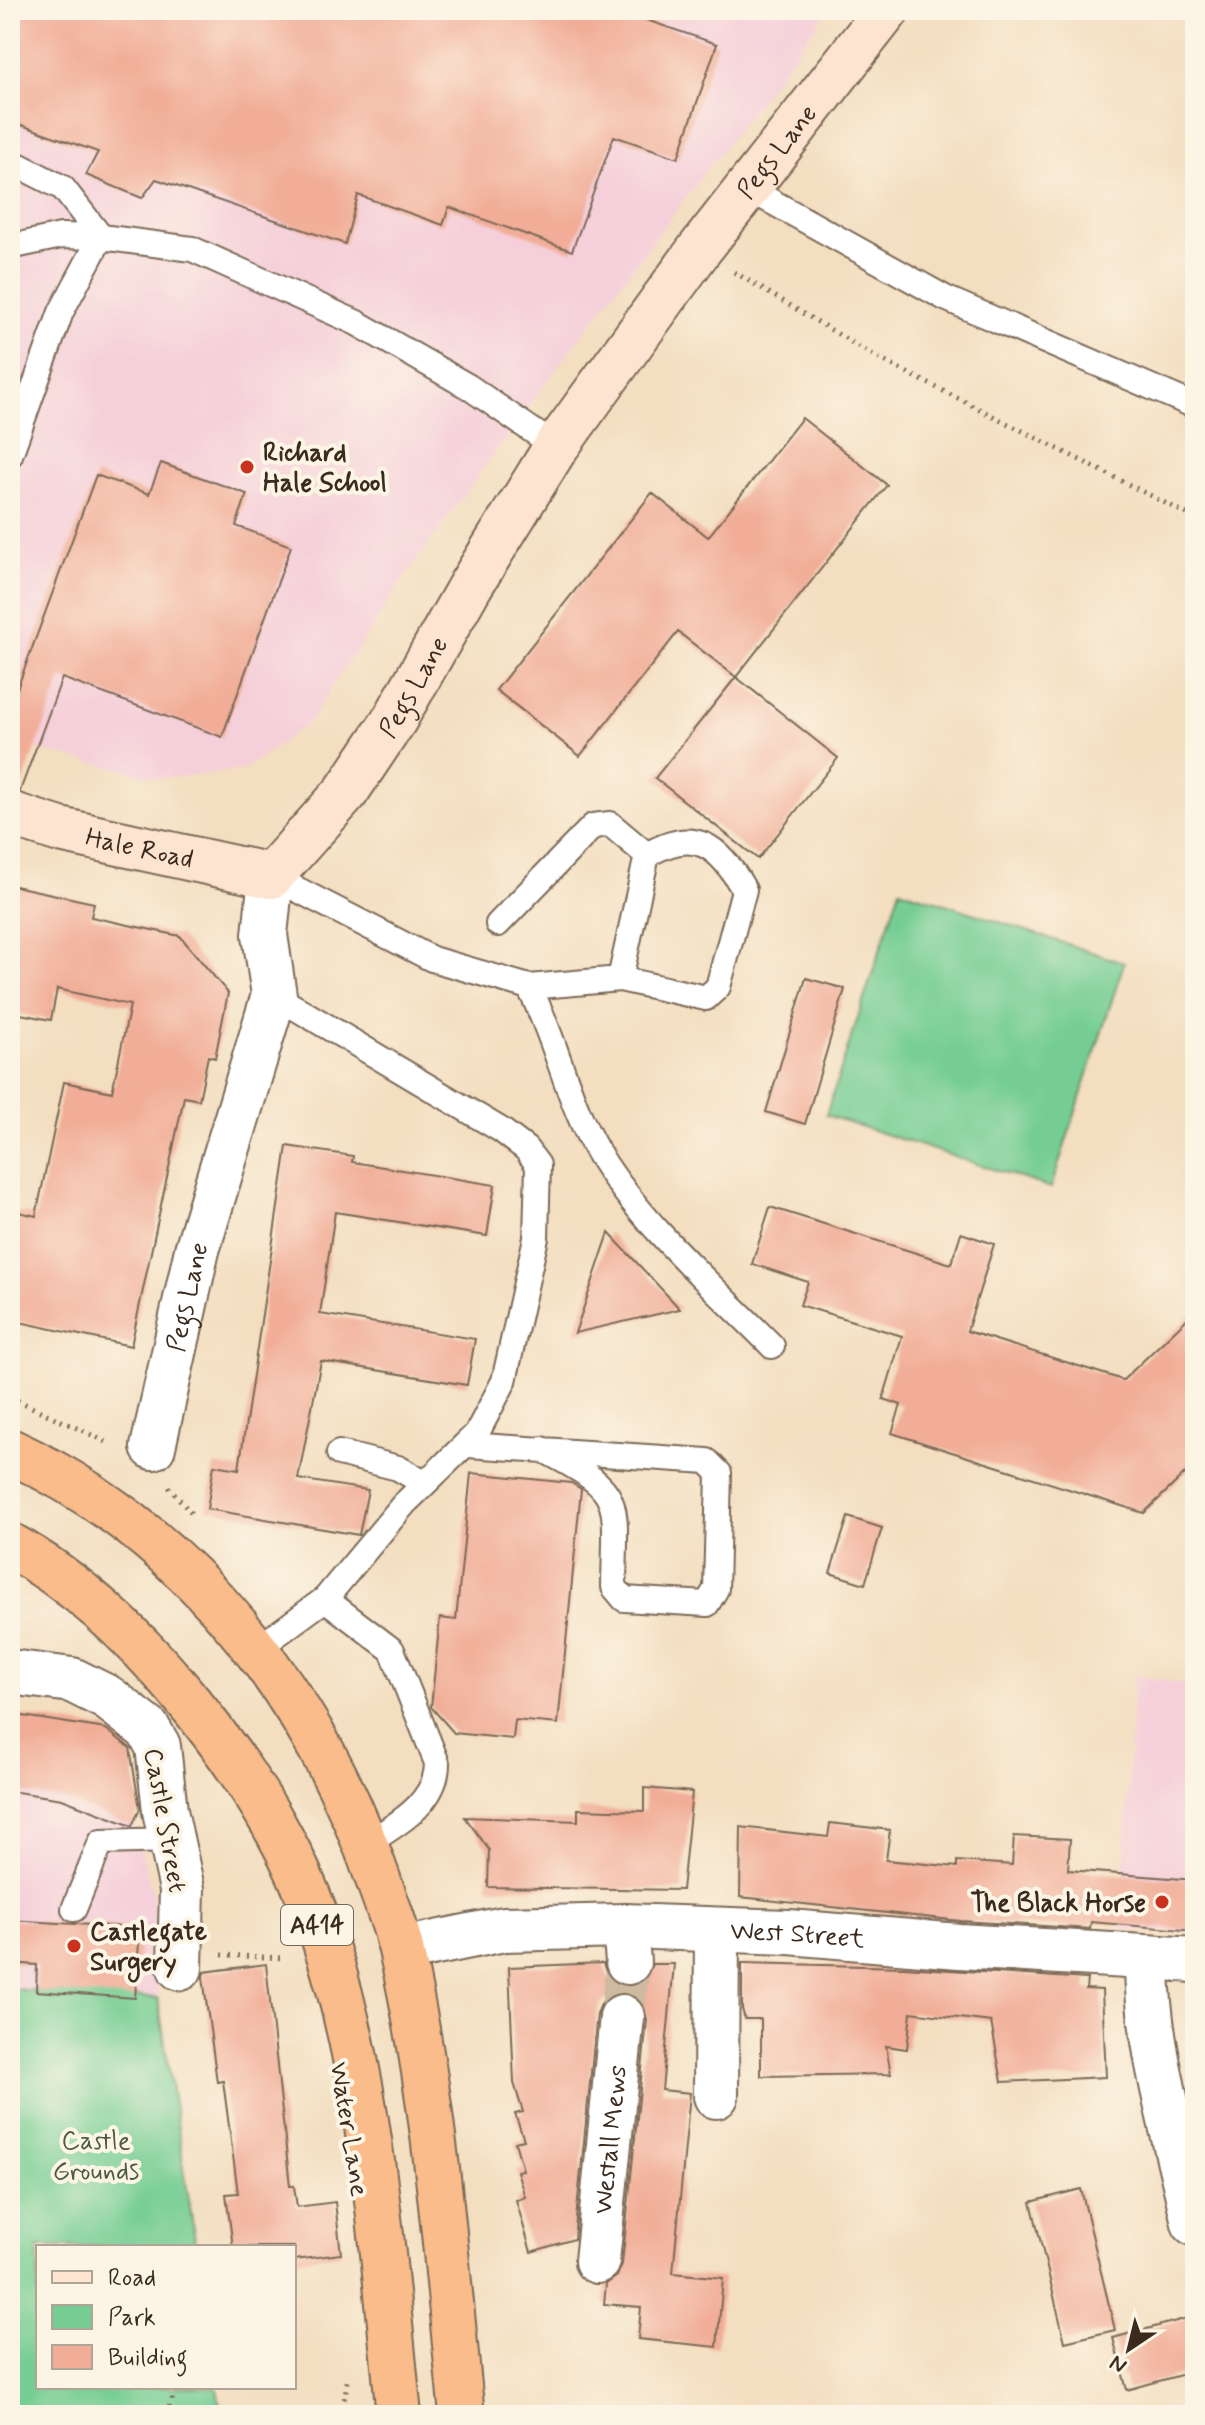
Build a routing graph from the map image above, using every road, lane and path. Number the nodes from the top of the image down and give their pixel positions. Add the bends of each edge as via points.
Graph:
1 (887, 10) edge
2 (10, 161) edge
3 (747, 188) junction
4 (101, 237) junction
5 (10, 247) edge
6 (699, 250) junction
7 (1195, 406) edge
8 (556, 447) junction
9 (10, 455) edge
10 (1195, 518) edge
11 (10, 814) edge
12 (647, 855) junction
13 (271, 876) junction
14 (498, 924) dead end
15 (620, 979) junction
16 (529, 987) junction
17 (274, 995) junction
18 (772, 1346) dead end
19 (10, 1397) edge
20 (50, 1414) dead end
21 (468, 1445) junction
22 (153, 1447) dead end
23 (542, 1449) junction
24 (10, 1451) edge
25 (339, 1453) dead end
26 (424, 1483) junction
27 (10, 1545) edge
28 (325, 1599) junction
29 (257, 1649) junction
30 (10, 1672) edge
31 (171, 1840) junction
32 (366, 1844) junction
33 (74, 1909) dead end
34 (717, 1930) junction
35 (402, 1950) junction
36 (288, 1958) dead end
37 (1147, 1958) junction
38 (1195, 1960) edge
39 (181, 1962) joint
40 (622, 2017) tunnel mouth
41 (716, 2096) dead end
42 (1194, 2223) edge
43 (597, 2261) dead end
44 (349, 2364) dead end
45 (176, 2389) edge
46 (166, 2415) edge
47 (342, 2415) edge
48 (399, 2415) edge
49 (462, 2415) edge

1 - 3 main road, Pegs Lane
2 - 4 lane via 63,188
3 - 6 main road, Pegs Lane
3 - 7 lane via 945,298
4 - 5 lane via 61,236
4 - 8 lane via 192,249 357,323 469,387
4 - 9 lane via 61,312
6 - 8 main road, Pegs Lane
6 - 10 path via 878,358
8 - 13 main road, Pegs Lane via 395,719 346,792
11 - 13 main road, Hale Road
12 - 14 lane via 610,824 593,826
12 - 15 lane
12 - 15 lane via 671,841 704,844 728,861 744,890 718,987 706,998
13 - 16 lane via 432,959
13 - 17 street, Pegs Lane via 265,935
15 - 16 lane
16 - 18 lane via 599,1154 640,1210
17 - 21 lane via 501,1130 538,1165 536,1238 504,1381
17 - 22 street, Pegs Lane via 197,1250
19 - 20 path
21 - 23 lane
21 - 26 lane
23 - 23 lane via 707,1461 719,1473 716,1589 707,1604 624,1599 614,1587 615,1509 608,1490
24 - 29 highway, A414 via 111,1510 173,1560
25 - 26 lane via 398,1468
26 - 28 lane
27 - 48 highway, A414 via 88,1599 155,1661 250,1783 290,1856 335,1980 359,2083
28 - 29 lane
28 - 32 lane via 392,1650 437,1763 437,1778 426,1796 403,1820
29 - 32 highway, A414 via 317,1739
30 - 31 street, Castle Street via 72,1680 108,1698 148,1729 158,1746
31 - 33 lane via 101,1842
31 - 39 street, Castle Street via 182,1889
32 - 35 highway, A414
34 - 35 street, West Street via 626,1944 504,1929
34 - 37 street, West Street
34 - 41 street
35 - 49 highway, A414 via 429,2089
36 - 39 path
37 - 38 street, West Street
37 - 42 street via 1147,1985
40 - 43 street, Westall Mews
44 - 47 path
45 - 46 path

